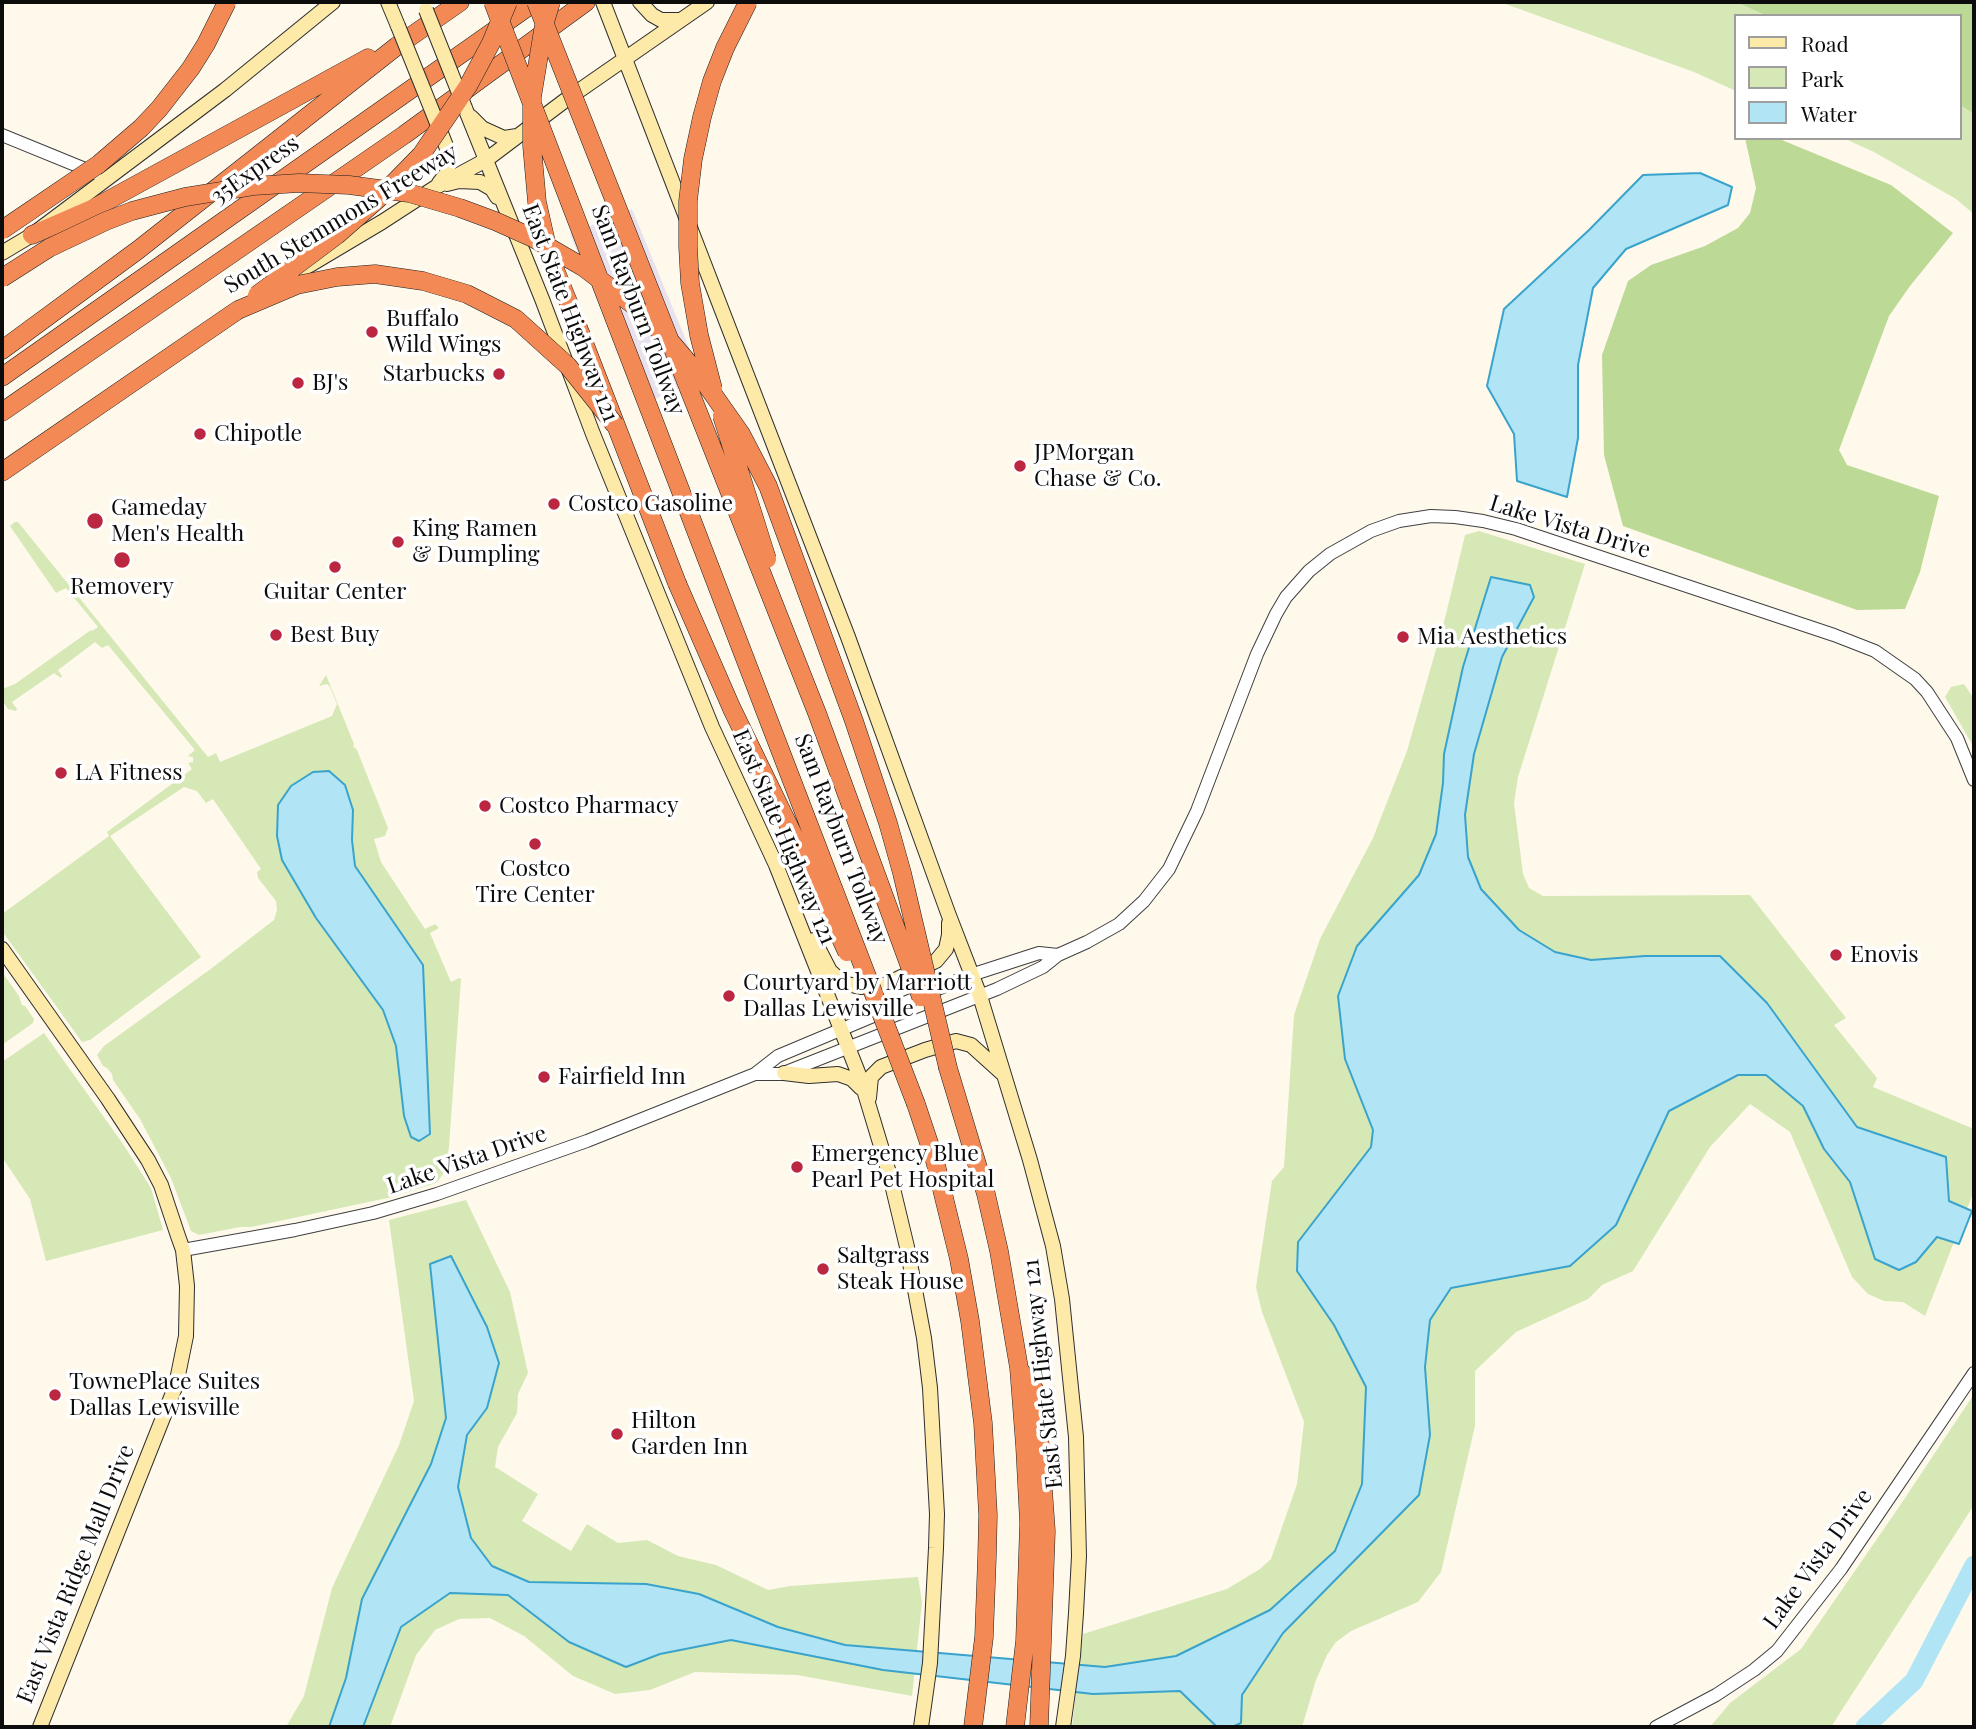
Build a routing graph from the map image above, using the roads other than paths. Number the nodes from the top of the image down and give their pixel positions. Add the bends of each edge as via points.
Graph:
1 (228, 2) edge
2 (333, 2) edge
3 (388, 2) edge
4 (460, 2) edge
5 (493, 2) edge
6 (508, 2) edge
7 (536, 2) edge
8 (551, 2) edge
9 (586, 2) edge
10 (603, 2) edge
11 (640, 2) edge
12 (707, 2) edge
13 (748, 2) edge
14 (424, 6) edge
15 (679, 20) junction
16 (397, 46) junction
17 (626, 59) junction
18 (466, 111) junction
19 (2, 135) edge
20 (519, 135) junction
21 (486, 160) junction
22 (108, 178) junction
23 (436, 187) junction
24 (504, 206) junction
25 (2, 230) edge
26 (32, 236) junction
27 (2, 253) edge
28 (2, 278) edge
29 (238, 310) junction
30 (2, 350) edge
31 (2, 377) edge
32 (2, 412) edge
33 (615, 425) junction
34 (2, 472) edge
35 (2, 481) edge
36 (817, 713) junction
37 (1974, 780) edge
38 (773, 858) junction
39 (948, 913) junction
40 (2, 949) edge
41 (1058, 955) junction
42 (971, 975) junction
43 (980, 996) junction
44 (841, 1031) junction
45 (847, 1048) junction
46 (784, 1073) junction
47 (755, 1074) junction
48 (1003, 1074) junction
49 (950, 1075) junction
50 (914, 1098) junction
51 (867, 1100) junction
52 (183, 1250) junction
53 (1974, 1373) edge
54 (1033, 1642) junction
55 (978, 1695) junction
56 (40, 1727) edge
57 (921, 1727) edge
58 (966, 1727) edge
59 (973, 1727) edge
60 (1015, 1727) edge
61 (1039, 1727) edge
62 (1063, 1727) edge
63 (1656, 1727) edge

1 - 25 highway, bridge via 191,68 141,128 99,164
2 - 22 main road
3 - 23 main road, bridge via 448,151 447,173
4 - 16 highway
5 - 50 highway, Sam Rayburn Tollway, bridge
6 - 29 highway, bridge via 468,86 421,155 338,235
7 - 31 highway, 35Express
7 - 36 highway, Sam Rayburn Tollway, bridge
8 - 33 highway, bridge via 532,97 537,202 549,255
9 - 32 highway, South Stemmons Freeway via 404,135
10 - 17 main road, East State Highway 121
11 - 15 main road via 652,16
12 - 15 main road, South Stemmons Freeway
13 - 36 highway, bridge via 712,81 693,159 688,201 690,283 712,385
14 - 18 main road, East State Highway 121, bridge
15 - 17 main road, South Stemmons Freeway
16 - 26 highway via 321,82 94,208
16 - 30 highway via 138,250
17 - 20 main road, South Stemmons Freeway
17 - 39 main road, East State Highway 121 via 848,637
18 - 20 main road via 482,128 504,138
18 - 21 main road, East State Highway 121
19 - 22 street
20 - 21 main road, South Stemmons Freeway
21 - 23 main road, South Stemmons Freeway
21 - 24 main road, East State Highway 121
22 - 26 main road
23 - 24 main road via 480,182
23 - 35 main road, South Stemmons Freeway via 257,296
24 - 38 main road, East State Highway 121 via 712,727
26 - 27 main road
28 - 49 highway, bridge via 49,248 132,211 253,186 349,185 409,193 495,220 583,268 632,304 703,380 741,434 768,486 888,823
29 - 33 highway, bridge via 297,285 337,276 375,274 467,294 516,319 568,366
29 - 34 highway
33 - 50 highway, bridge via 687,608
36 - 49 highway, Sam Rayburn Tollway, bridge
37 - 41 street, Lake Vista Drive via 1958,738 1927,692 1875,651 1516,529 1455,517 1413,518 1381,526 1353,540 1309,571 1294,588 1257,654 1169,869 1119,924
38 - 39 main road via 830,971 843,983 884,985 936,961 946,949
38 - 44 main road, East State Highway 121
39 - 42 main road, East State Highway 121
40 - 52 main road, East Vista Ridge Mall Drive via 148,1160
41 - 42 street, Lake Vista Drive via 1039,953
41 - 43 street, Lake Vista Drive via 1044,967
42 - 43 main road, East State Highway 121
42 - 44 street, Lake Vista Drive
43 - 45 street, Lake Vista Drive
43 - 48 main road, East State Highway 121
44 - 45 main road, East State Highway 121
44 - 47 street, Lake Vista Drive via 778,1056
45 - 46 street, Lake Vista Drive
45 - 51 main road, East State Highway 121
46 - 47 street, Lake Vista Drive
46 - 51 main road via 840,1074 852,1079
47 - 52 street, Lake Vista Drive via 437,1194 373,1213
48 - 51 main road via 971,1045 956,1041 881,1067 871,1077
48 - 62 main road, East State Highway 121 via 1053,1246 1073,1398 1079,1556
49 - 54 highway, Sam Rayburn Tollway via 989,1206 1018,1368 1026,1446
50 - 55 highway, Sam Rayburn Tollway via 959,1259 978,1373 988,1515
51 - 57 main road, East State Highway 121 via 907,1247 930,1388 937,1514 933,1625
52 - 56 main road, East Vista Ridge Mall Drive via 187,1317 176,1385
53 - 63 street, Lake Vista Drive via 1840,1569 1777,1651 1716,1695
54 - 60 highway, Sam Rayburn Tollway
54 - 61 highway
55 - 58 highway
55 - 59 highway, Sam Rayburn Tollway

